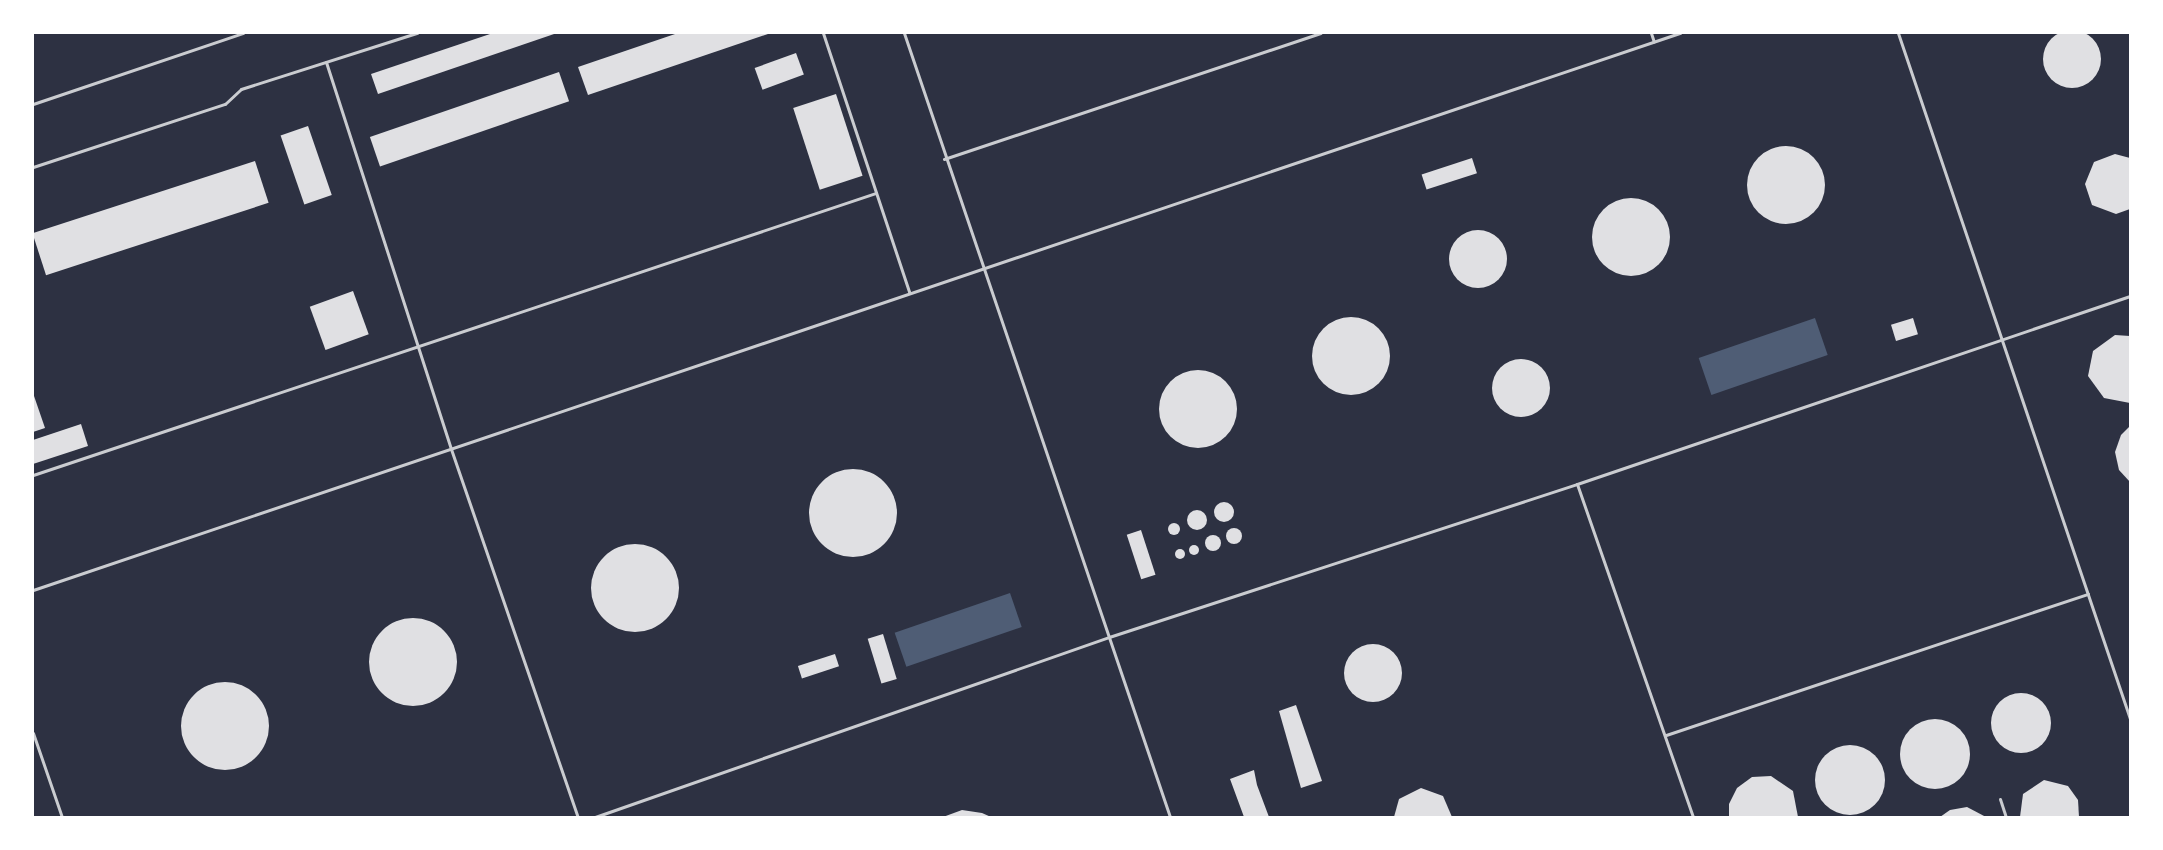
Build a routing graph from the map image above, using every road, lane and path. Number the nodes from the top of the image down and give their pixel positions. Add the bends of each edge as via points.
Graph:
1 (243, 33) edge
2 (417, 33) edge
3 (823, 33) edge
4 (904, 33) edge
5 (1321, 33) edge
6 (1651, 33) edge
7 (1680, 33) edge
8 (1898, 33) edge
9 (1654, 42) junction
10 (326, 62) junction
11 (33, 104) edge
12 (944, 159) junction
13 (33, 167) edge
14 (876, 193) junction
15 (984, 266) junction
16 (909, 292) junction
17 (2130, 296) edge
18 (2002, 338) junction
19 (418, 346) junction
20 (451, 449) junction
21 (33, 475) edge
22 (1577, 484) junction
23 (33, 590) edge
24 (2088, 594) junction
25 (1109, 637) junction
26 (2128, 705) edge
27 (2130, 719) edge
28 (33, 733) edge
29 (1666, 735) junction
30 (2001, 800) dead end
31 (62, 817) edge
32 (578, 817) edge
33 (595, 817) edge
34 (1170, 817) edge
35 (1693, 817) edge
36 (2006, 817) edge

1 - 11 lane
2 - 10 lane
3 - 14 lane
4 - 12 lane
5 - 12 lane
6 - 9 lane
7 - 9 lane
8 - 18 lane
9 - 15 lane
10 - 13 lane via 241,89 225,104
10 - 19 lane
12 - 15 lane
14 - 16 lane
14 - 19 lane
15 - 16 lane
15 - 25 lane
16 - 20 lane
17 - 18 lane
18 - 22 lane
18 - 24 lane
19 - 20 lane
19 - 21 lane
20 - 23 lane
20 - 32 lane
22 - 25 lane
22 - 29 lane
24 - 26 lane
24 - 29 lane
25 - 33 lane
25 - 34 lane
26 - 27 lane
28 - 31 lane
29 - 35 lane
30 - 36 lane

